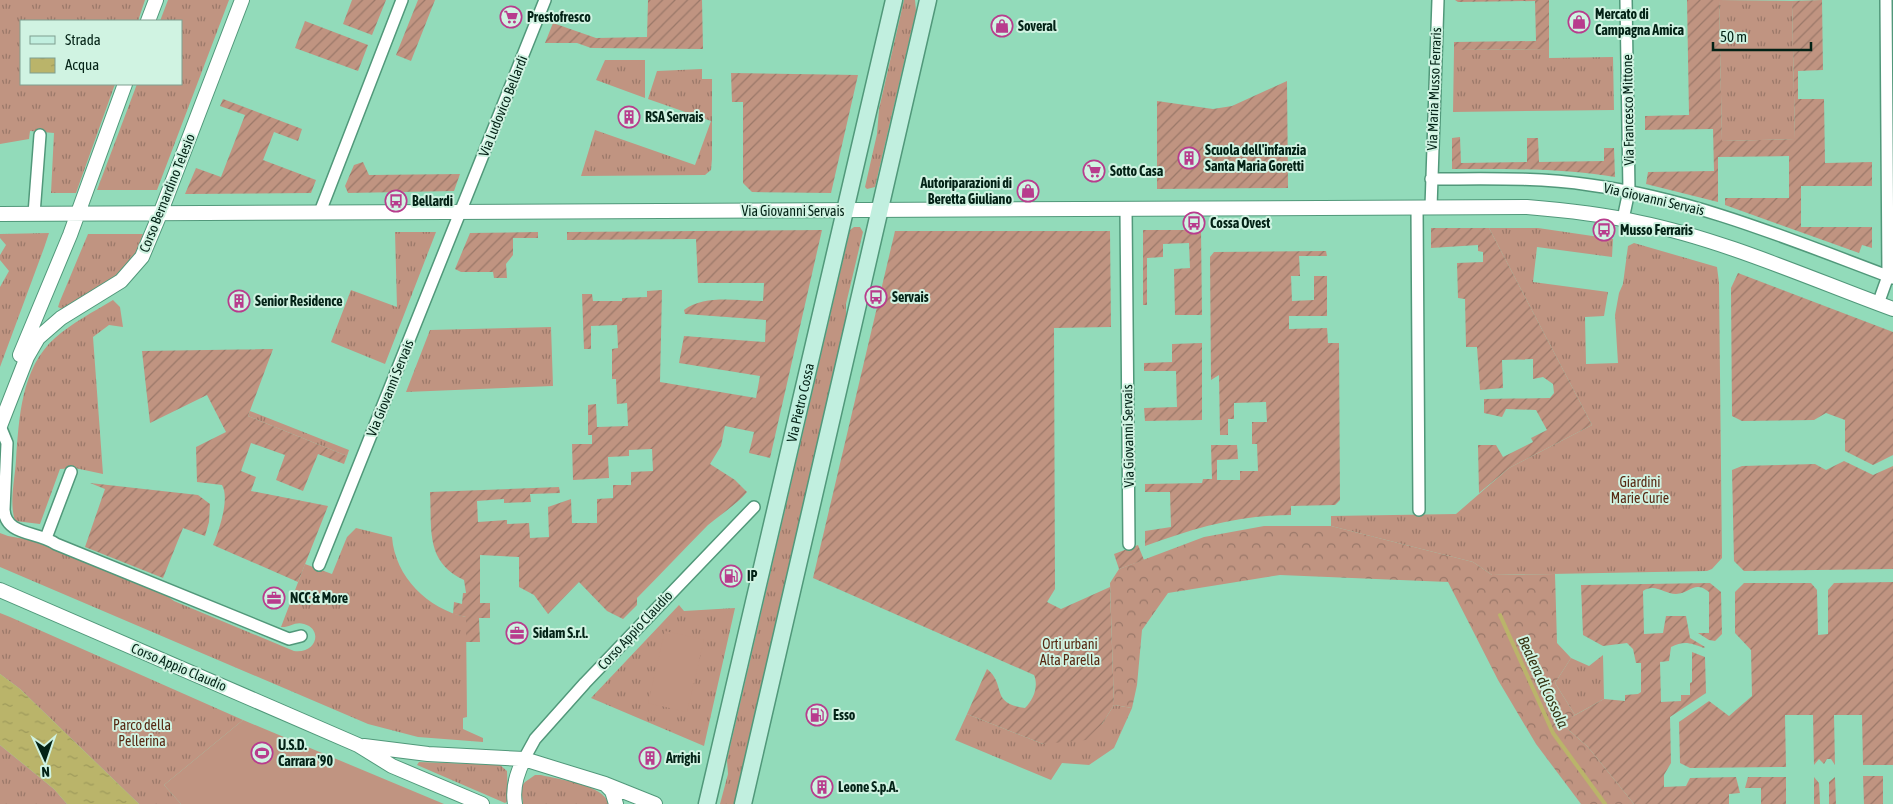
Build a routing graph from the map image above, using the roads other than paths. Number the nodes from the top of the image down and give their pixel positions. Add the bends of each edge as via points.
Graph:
1 (156, 0) edge
2 (242, 0) edge
3 (402, 0) edge
4 (545, 0) edge
5 (894, 0) edge
6 (928, 0) edge
7 (1438, 0) edge
8 (1626, 0) edge
9 (1886, 0) edge
10 (148, 20) edge
11 (125, 85) edge
12 (40, 135) dead end
13 (1432, 178) junction
14 (1629, 192) junction
15 (1424, 207) junction
16 (1126, 209) junction
17 (844, 210) junction
18 (880, 210) junction
19 (320, 212) junction
20 (461, 212) junction
21 (0, 214) edge
22 (34, 214) junction
23 (78, 214) junction
24 (160, 214) junction
25 (1624, 219) junction
26 (1891, 277) edge
27 (1878, 304) junction
28 (1893, 309) edge
29 (0, 404) edge
30 (0, 426) edge
31 (71, 472) dead end
32 (754, 507) dead end
33 (1419, 510) dead end
34 (46, 538) junction
35 (1129, 544) dead end
36 (319, 565) dead end
37 (0, 590) edge
38 (301, 636) dead end
39 (358, 745) junction
40 (524, 759) junction
41 (605, 784) junction
42 (482, 804) edge
43 (515, 804) edge
44 (616, 804) edge
45 (655, 804) edge
46 (707, 804) edge
47 (743, 804) edge

1 - 10 street
2 - 24 street, Corso Bernardino Telesio
3 - 19 street
4 - 20 street, Via Ludovico Bellardi
5 - 17 main road, Via Pietro Cossa
6 - 18 main road
7 - 13 street, Via Maria Musso Ferraris
8 - 14 street, Via Francesco Mittone
9 - 26 street
11 - 23 street
12 - 22 street
13 - 14 street, Via Giovanni Servais via 1525,179
13 - 15 street
14 - 25 street, Via Francesco Mittone
14 - 26 street, Via Giovanni Servais via 1709,211
15 - 16 street, Via Giovanni Servais
15 - 25 street, Via Giovanni Servais via 1527,207
15 - 33 street
16 - 18 street, Via Giovanni Servais
16 - 35 street, Via Giovanni Servais
17 - 18 street, Via Giovanni Servais
17 - 20 street, Via Giovanni Servais
17 - 46 main road, Via Pietro Cossa
18 - 47 main road
19 - 20 street, Via Giovanni Servais
19 - 24 street, Via Giovanni Servais
20 - 36 street, Via Giovanni Servais
21 - 22 street, Via Giovanni Servais
22 - 23 street, Via Giovanni Servais
23 - 24 street, Via Giovanni Servais
23 - 29 street
24 - 30 street, Corso Bernardino Telesio via 142,257 128,275 61,318 38,338 27,357
25 - 27 street, Via Giovanni Servais via 1697,237
26 - 27 street
27 - 28 street, Via Giovanni Servais
30 - 34 street via 7,443 5,520 10,526
31 - 34 street
32 - 40 street, Corso Appio Claudio via 584,683 535,739
34 - 38 street via 289,639
37 - 39 street, Corso Appio Claudio
39 - 40 street, Corso Appio Claudio via 428,754
39 - 42 street, Corso Appio Claudio via 392,766
40 - 41 street, Corso Appio Claudio
40 - 43 street via 518,770
41 - 44 street via 612,791
41 - 45 street, Corso Appio Claudio

